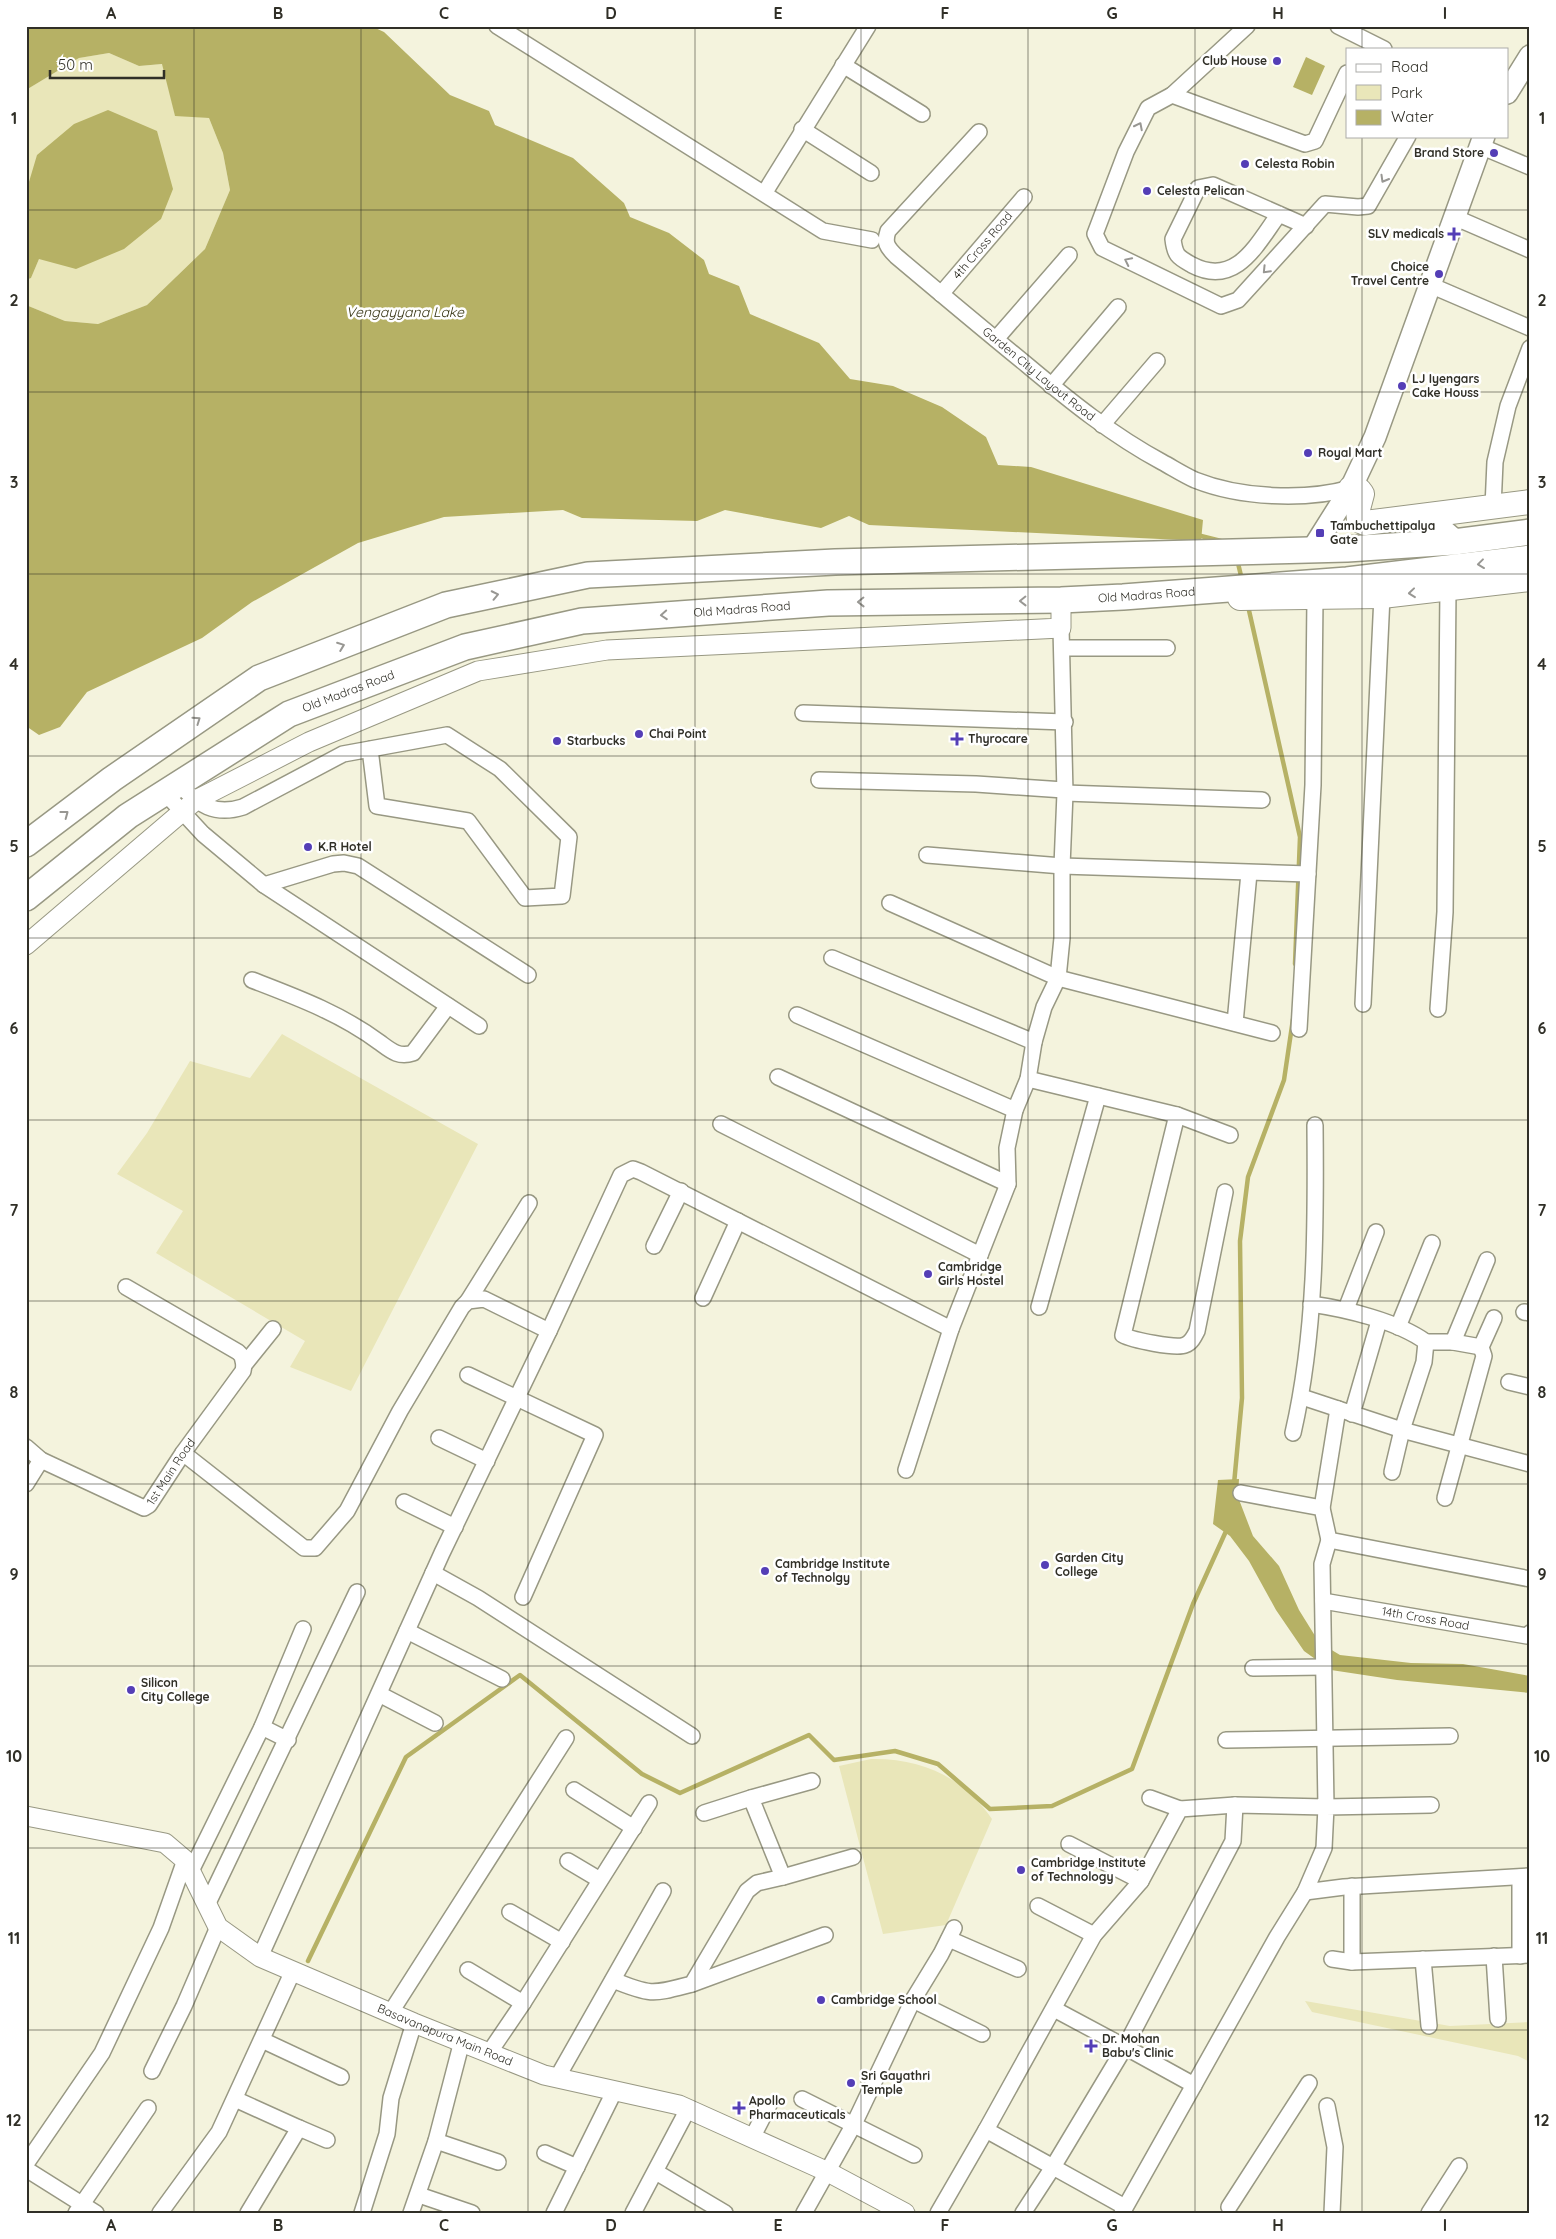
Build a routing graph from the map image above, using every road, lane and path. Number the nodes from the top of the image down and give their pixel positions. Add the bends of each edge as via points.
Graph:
1 (497, 26) edge
2 (868, 26) edge
3 (1247, 26) edge
4 (1338, 26) edge
5 (1361, 43) edge
6 (1380, 48) edge
7 (1530, 56) edge
8 (843, 65) junction
9 (1346, 75) edge
10 (1508, 91) edge
11 (1172, 95) junction
12 (922, 114) dead end
13 (802, 129) junction
14 (978, 132) dead end
15 (1407, 138) edge
16 (1482, 141) edge
17 (1530, 167) edge
18 (871, 173) dead end
19 (765, 192) junction
20 (1024, 197) dead end
21 (1280, 214) junction
22 (1454, 217) junction
23 (1306, 226) junction
24 (872, 240) dead end
25 (1530, 250) edge
26 (1069, 255) dead end
27 (1190, 264) junction
28 (1430, 285) junction
29 (1181, 286) junction
30 (941, 294) junction
31 (1118, 307) dead end
32 (1530, 328) edge
33 (996, 340) junction
34 (1530, 348) edge
35 (1157, 362) dead end
36 (1051, 386) junction
37 (1102, 425) junction
38 (1351, 488) junction
39 (1530, 502) edge
40 (1493, 507) junction
41 (1425, 517) junction
42 (1530, 532) edge
43 (1454, 542) junction
44 (1312, 550) junction
45 (1530, 558) edge
46 (1530, 579) edge
47 (1448, 589) junction
48 (1205, 591) junction
49 (1382, 596) junction
50 (1314, 598) junction
51 (1061, 600) junction
52 (1061, 628) junction
53 (1062, 648) junction
54 (1167, 648) dead end
55 (803, 713) dead end
56 (1064, 722) junction
57 (370, 749) junction
58 (819, 780) dead end
59 (1065, 792) junction
60 (181, 798) junction
61 (1262, 800) dead end
62 (26, 844) edge
63 (927, 855) dead end
64 (1062, 866) junction
65 (1249, 873) junction
66 (1302, 874) junction
67 (264, 885) junction
68 (26, 898) edge
69 (890, 903) dead end
70 (26, 945) edge
71 (832, 958) dead end
72 (528, 975) dead end
73 (1058, 978) junction
74 (252, 980) dead end
75 (1363, 1004) dead end
76 (448, 1006) junction
77 (1438, 1009) dead end
78 (797, 1015) dead end
79 (1235, 1023) junction
80 (479, 1026) dead end
81 (1299, 1029) dead end
82 (1272, 1033) dead end
83 (1034, 1042) junction
84 (778, 1077) dead end
85 (1028, 1079) junction
86 (1098, 1096) junction
87 (1015, 1110) junction
88 (1177, 1115) junction
89 (721, 1124) dead end
90 (1315, 1124) dead end
91 (1230, 1135) dead end
92 (1008, 1184) junction
93 (681, 1191) junction
94 (1225, 1192) dead end
95 (529, 1203) dead end
96 (738, 1221) junction
97 (1376, 1232) dead end
98 (1432, 1243) dead end
99 (654, 1246) dead end
100 (980, 1255) junction
101 (1487, 1260) dead end
102 (126, 1287) dead end
103 (703, 1298) dead end
104 (468, 1301) junction
105 (1311, 1304) junction
106 (1039, 1307) dead end
107 (1346, 1310) junction
108 (1494, 1318) dead end
109 (1379, 1321) junction
110 (1398, 1327) junction
111 (273, 1329) dead end
112 (951, 1329) junction
113 (550, 1332) junction
114 (1426, 1342) junction
115 (1453, 1342) junction
116 (1481, 1348) junction
117 (244, 1365) junction
118 (468, 1376) dead end
119 (1509, 1382) dead end
120 (1530, 1387) edge
121 (517, 1397) junction
122 (1302, 1397) junction
123 (1345, 1412) junction
124 (1402, 1430) junction
125 (1294, 1432) dead end
126 (439, 1438) dead end
127 (1459, 1446) junction
128 (26, 1447) edge
129 (183, 1454) junction
130 (41, 1460) junction
131 (487, 1461) junction
132 (1530, 1464) edge
133 (906, 1470) dead end
134 (1392, 1472) dead end
135 (26, 1484) edge
136 (1241, 1492) dead end
137 (1445, 1498) dead end
138 (404, 1502) dead end
139 (1322, 1508) junction
140 (455, 1526) junction
141 (1329, 1540) junction
142 (433, 1573) junction
143 (1530, 1579) edge
144 (357, 1592) dead end
145 (523, 1597) dead end
146 (1323, 1601) junction
147 (303, 1629) dead end
148 (407, 1631) junction
149 (1529, 1635) edge
150 (1323, 1667) junction
151 (1253, 1668) dead end
152 (502, 1679) dead end
153 (379, 1694) junction
154 (435, 1723) dead end
155 (262, 1727) junction
156 (692, 1736) dead end
157 (1450, 1736) dead end
158 (566, 1738) dead end
159 (1324, 1739) junction
160 (288, 1740) junction
161 (1226, 1740) dead end
162 (812, 1780) dead end
163 (574, 1790) dead end
164 (751, 1798) junction
165 (1150, 1798) dead end
166 (649, 1803) dead end
167 (1236, 1804) junction
168 (1431, 1805) dead end
169 (1326, 1807) junction
170 (1180, 1810) junction
171 (704, 1812) dead end
172 (26, 1816) edge
173 (634, 1828) junction
174 (1069, 1844) dead end
175 (853, 1856) dead end
176 (568, 1861) dead end
177 (188, 1865) junction
178 (1525, 1876) edge
179 (783, 1877) junction
180 (600, 1880) junction
181 (1142, 1881) junction
182 (1352, 1886) junction
183 (663, 1891) dead end
184 (1305, 1892) junction
185 (207, 1905) junction
186 (1038, 1906) dead end
187 (510, 1912) dead end
188 (218, 1927) junction
189 (1094, 1935) junction
190 (825, 1936) dead end
191 (562, 1942) junction
192 (1525, 1955) edge
193 (1494, 1956) junction
194 (260, 1958) junction
195 (1332, 1959) dead end
196 (1424, 1959) junction
197 (1352, 1962) junction
198 (1018, 1969) dead end
199 (468, 1970) dead end
200 (294, 1971) junction
201 (613, 1980) junction
202 (692, 1984) junction
203 (912, 2000) junction
204 (524, 2003) junction
205 (1054, 2009) junction
206 (391, 2012) junction
207 (1498, 2019) dead end
208 (414, 2023) junction
209 (1429, 2026) dead end
210 (982, 2034) dead end
211 (262, 2040) junction
212 (462, 2041) junction
213 (1125, 2047) junction
214 (490, 2053) junction
215 (152, 2071) dead end
216 (546, 2075) junction
217 (341, 2077) dead end
218 (1309, 2083) dead end
219 (1194, 2085) junction
220 (614, 2092) junction
221 (235, 2099) junction
222 (802, 2099) dead end
223 (769, 2105) dead end
224 (1327, 2106) dead end
225 (148, 2108) dead end
226 (688, 2109) junction
227 (854, 2124) junction
228 (299, 2128) junction
229 (986, 2130) junction
230 (752, 2138) junction
231 (327, 2140) dead end
232 (436, 2141) junction
233 (545, 2153) dead end
234 (914, 2155) dead end
235 (498, 2162) dead end
236 (26, 2164) edge
237 (577, 2166) junction
238 (1459, 2166) dead end
239 (1053, 2167) junction
240 (26, 2169) edge
241 (656, 2172) junction
242 (828, 2172) junction
243 (419, 2195) junction
244 (79, 2209) edge
245 (1124, 2210) edge
246 (1231, 2211) edge
247 (903, 2212) edge
248 (96, 2213) edge
249 (160, 2213) edge
250 (248, 2213) edge
251 (362, 2213) edge
252 (411, 2213) edge
253 (472, 2213) edge
254 (554, 2213) edge
255 (633, 2213) edge
256 (726, 2213) edge
257 (804, 2213) edge
258 (938, 2213) edge
259 (1023, 2213) edge
260 (1332, 2213) edge
261 (1429, 2213) edge

1 - 19 street
2 - 8 street
3 - 11 street
4 - 5 street
5 - 6 street
7 - 10 main road
8 - 12 street
8 - 13 street
9 - 11 street via 1315,141 1305,144
29 -> 11 street via 1102,248 1094,234 1126,152 1148,108
13 - 18 street
13 - 19 street
14 - 30 street, Garden City Layout Road via 888,231 885,240 896,256
15 -> 23 street via 1368,206 1325,204
16 - 17 street
16 - 22 main road
19 - 24 street via 823,230
20 - 30 street, 4th Cross Road
21 - 23 street
21 - 27 street via 1237,266 1220,272 1202,270
21 - 27 street via 1213,185 1198,188 1173,239 1178,257
22 - 25 street
22 - 28 main road
23 -> 29 street via 1238,300 1221,306
26 - 33 street
27 - 29 street
28 - 32 street
28 - 38 main road via 1374,437
30 - 33 street, Garden City Layout Road
31 - 36 street
33 - 36 street, Garden City Layout Road
34 - 40 street via 1508,406 1495,462
35 - 37 street
36 - 37 street, Garden City Layout Road
37 - 38 street, Garden City Layout Road via 1194,480 1218,487 1298,496 1333,494
38 - 41 main road via 1360,490 1362,494 1359,520 1365,524
38 - 44 main road
39 - 40 main road
40 - 41 main road
41 - 43 highway
42 - 43 highway
43 - 44 highway
62 -> 44 highway via 112,779 259,678 446,605 588,575 835,562
45 -> 48 highway, Old Madras Road via 1347,580
46 - 47 main road
47 -> 49 main road
47 - 77 street via 1445,912
48 - 50 main road via 1239,598
48 - 51 highway, Old Madras Road
49 - 50 main road
49 - 75 street
50 - 66 street via 1313,785
51 - 52 street
51 -> 60 highway, Old Madras Road via 828,603 582,621 465,647 289,714
52 - 53 street
52 - 60 street via 607,650 478,671
53 - 54 street
53 - 56 street
55 - 56 street
56 - 59 street
57 - 57 street via 446,735 500,769 569,838 562,896 525,898 468,821 377,806
57 - 60 street via 331,759 230,811 218,811
58 - 59 street via 976,784
59 - 61 street
59 - 64 street
60 - 67 street via 203,834
60 - 68 highway, Old Madras Road via 128,816
60 - 70 street
63 - 64 street
64 - 65 street
64 - 73 street via 1062,938
65 - 66 street
65 - 79 street
66 - 81 street
67 - 72 street via 333,864 358,866
67 - 76 street
69 - 73 street
71 - 83 street
73 - 79 street
73 - 83 street via 1044,1007
74 - 76 street via 317,1005 404,1056 412,1053
76 - 80 street
78 - 87 street
79 - 82 street
83 - 85 street
84 - 92 street
85 - 86 street
85 - 87 street
86 - 88 street
86 - 106 street
87 - 92 street via 1007,1148
88 - 91 street
88 - 94 street via 1123,1335 1180,1347 1191,1342 1197,1331
89 - 100 street
90 - 105 street via 1316,1197
92 - 100 street
93 - 96 street
93 - 99 street
93 - 113 street via 633,1169 621,1175
95 - 104 street
96 - 103 street
96 - 112 street
97 - 107 street
98 - 110 street
100 - 112 street
101 - 115 street
102 - 117 street via 238,1352
104 - 113 street via 484,1299
104 - 129 street via 400,1411 347,1510 316,1548 304,1548
105 - 107 street
105 - 122 street
107 - 109 street
108 - 116 street
109 - 110 street
109 - 123 street
110 - 114 street
111 - 117 street, 1st Main Road
112 - 133 street
113 - 121 street
114 - 115 street
114 - 124 street via 1424,1362
115 - 116 street
116 - 127 street via 1484,1356
117 - 129 street, 1st Main Road
118 - 121 street
119 - 120 street
121 - 131 street
121 - 145 street via 595,1435
122 - 123 street
122 - 125 street
123 - 124 street
123 - 139 street
124 - 127 street
124 - 134 street
126 - 131 street
127 - 132 street
127 - 137 street
128 - 130 street
129 - 130 street, 1st Main Road via 150,1505 144,1508
130 - 135 street
131 - 140 street
136 - 139 street
138 - 140 street
139 - 141 street
140 - 142 street
141 - 143 street
141 - 146 street via 1322,1564
142 - 148 street
142 - 156 street via 478,1598
144 - 160 street
146 - 149 street, 14th Cross Road
146 - 150 street
147 - 155 street
148 - 152 street
148 - 153 street
150 - 151 street
150 - 159 street
153 - 154 street
153 - 194 street
155 - 160 street
155 - 177 street
157 - 159 street
158 - 206 street
159 - 161 street
159 - 169 street
160 - 185 street
162 - 164 street
163 - 173 street
164 - 171 street
164 - 179 street
165 - 170 street
166 - 173 street
167 - 169 street
167 - 170 street
167 - 213 street via 1233,1841
168 - 169 street
169 - 184 street via 1324,1848
170 - 181 street
172 - 177 street, Basavanapura Main Road via 165,1843
173 - 180 street
174 - 181 street
175 - 179 street
176 - 180 street
177 - 185 street, Basavanapura Main Road
177 - 236 street via 102,2053
178 - 182 street
178 - 192 street
179 - 202 street via 757,1883 747,1891
180 - 191 street
181 - 189 street
182 - 184 street
182 - 197 street
183 - 201 street
184 - 219 street
185 - 188 street, Basavanapura Main Road
186 - 189 street
187 - 191 street
188 - 194 street, Basavanapura Main Road
188 - 215 street
189 - 205 street
190 - 202 street
191 - 204 street
192 - 193 street
193 - 196 street
193 - 207 street
194 - 200 street, Basavanapura Main Road
195 - 197 street
196 - 197 street
196 - 209 street
198 - 203 street via 951,1933
199 - 204 street
200 - 206 street, Basavanapura Main Road
200 - 211 street
201 - 202 street via 642,1992 656,1993
201 - 216 street
203 - 210 street
203 - 227 street
204 - 214 street
205 - 213 street
205 - 229 street
206 - 208 street, Basavanapura Main Road
208 - 212 street, Basavanapura Main Road
208 - 251 street
211 - 217 street
211 - 221 street
212 - 214 street, Basavanapura Main Road
212 - 232 street
213 - 219 street
213 - 239 street
214 - 216 street, Basavanapura Main Road
216 - 220 street, Basavanapura Main Road
218 - 246 street
219 - 245 street
220 - 226 street, Basavanapura Main Road
220 - 237 street
221 - 228 street
221 - 249 street via 219,2132
222 - 227 street
223 - 230 street
224 - 260 street via 1335,2147
225 - 244 street
226 - 230 street, Basavanapura Main Road
226 - 241 street
227 - 234 street
227 - 242 street
228 - 231 street
228 - 250 street
229 - 239 street
229 - 258 street
230 - 242 street, Basavanapura Main Road
232 - 235 street
232 - 243 street
233 - 237 street
237 - 254 street
238 - 261 street
239 - 245 street
239 - 259 street
240 - 244 street
241 - 255 street
241 - 256 street
242 - 247 street, Basavanapura Main Road
242 - 257 street
243 - 252 street
243 - 253 street
244 - 248 street

